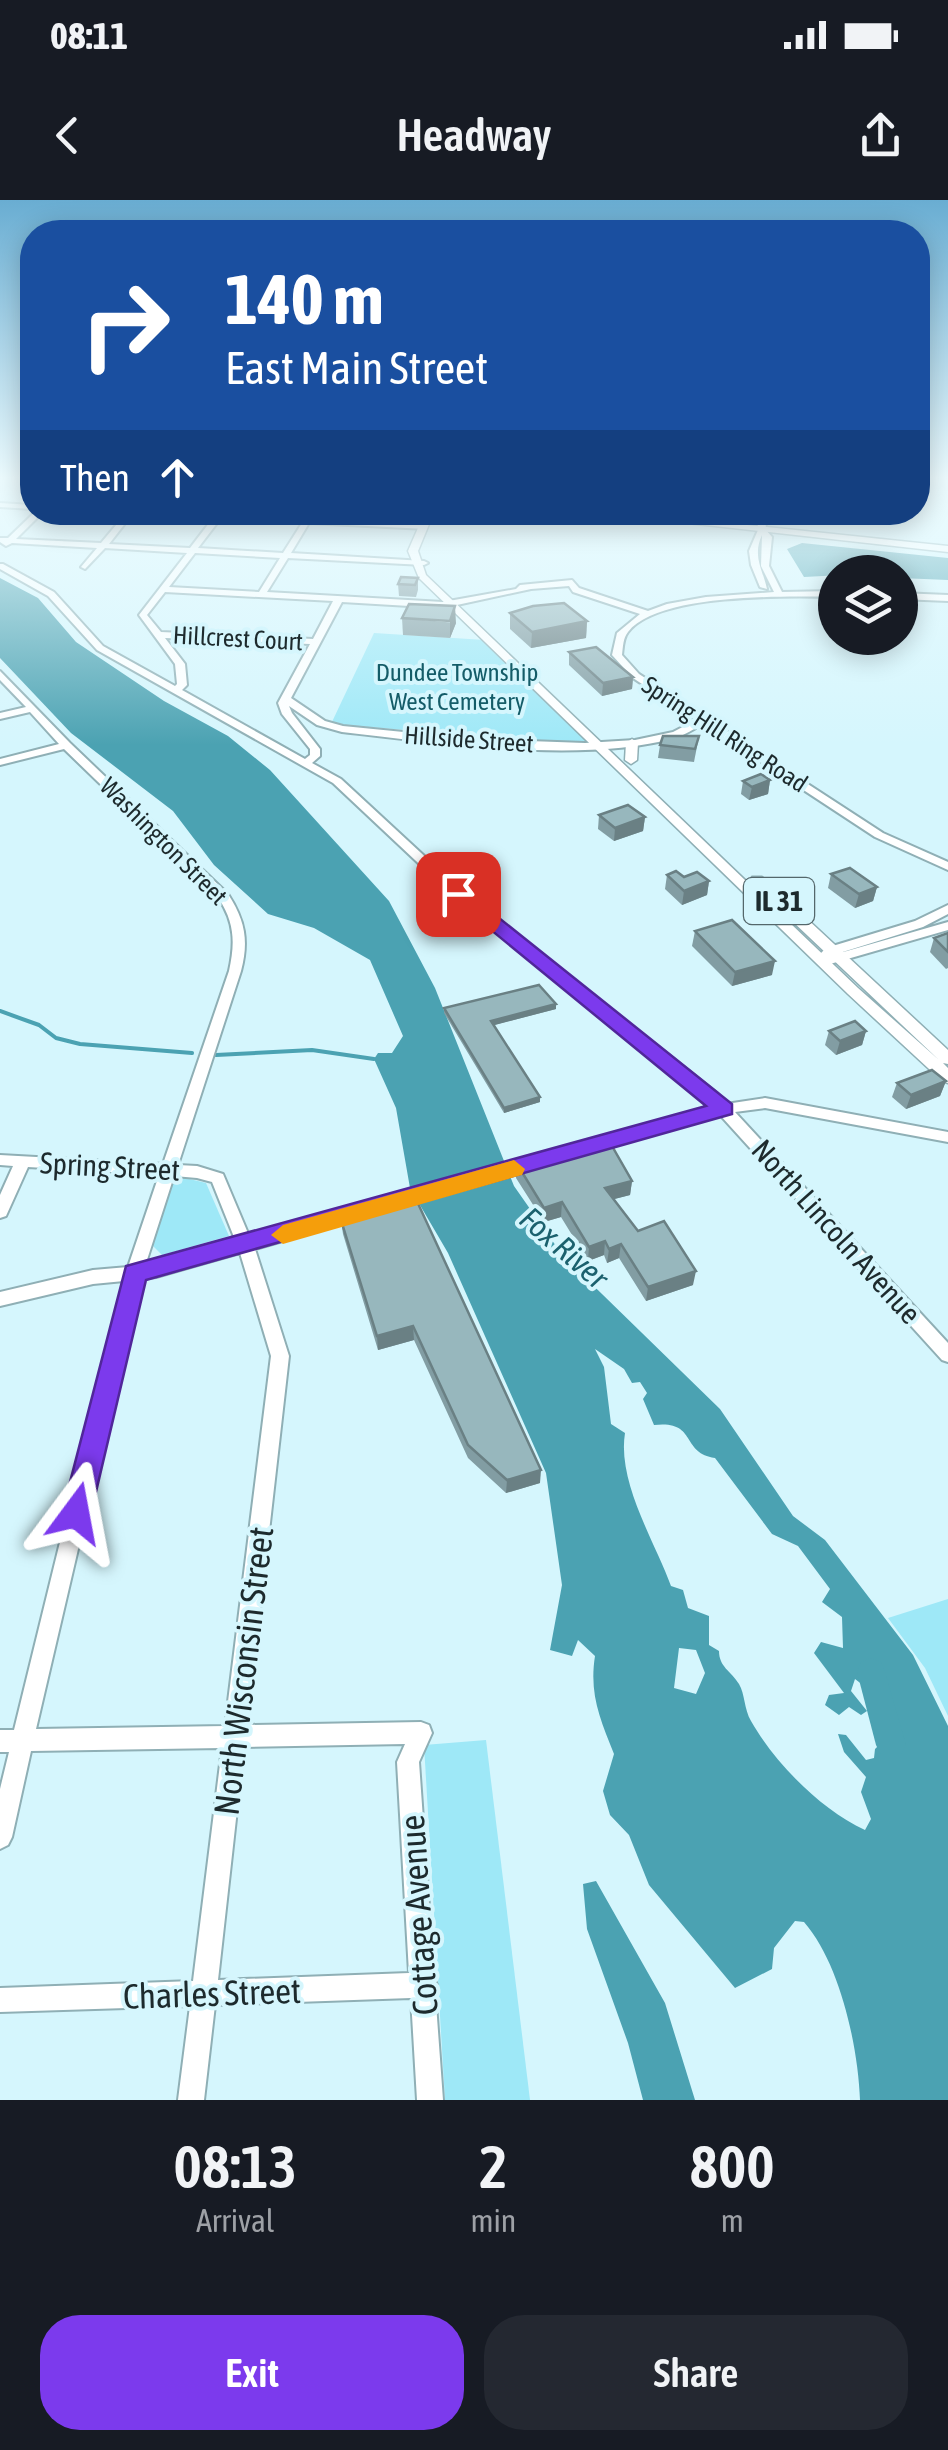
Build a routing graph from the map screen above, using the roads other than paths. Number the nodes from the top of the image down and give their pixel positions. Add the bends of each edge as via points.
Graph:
1 (3, 568) edge
2 (178, 568) edge
3 (278, 568) edge
4 (425, 568) edge
5 (754, 568) edge
6 (766, 568) edge
7 (162, 589) junction
8 (780, 594) junction
9 (818, 594) edge
10 (260, 595) junction
11 (768, 595) junction
12 (918, 597) edge
13 (948, 598) edge
14 (338, 599) junction
15 (458, 602) junction
16 (647, 614) junction
17 (160, 635) junction
18 (316, 642) junction
19 (0, 674) edge
20 (176, 690) junction
21 (284, 698) junction
22 (0, 705) edge
23 (30, 708) junction
24 (0, 716) edge
25 (703, 720) junction
26 (632, 743) junction
27 (66, 745) junction
28 (610, 745) junction
29 (631, 760) junction
30 (308, 761) junction
31 (0, 762) edge
32 (948, 866) edge
33 (948, 908) edge
34 (948, 926) edge
35 (830, 957) junction
36 (948, 1058) edge
37 (948, 1076) edge
38 (724, 1109) junction
39 (810, 1110) junction
40 (948, 1137) edge
41 (948, 1145) edge
42 (570, 1153) edge
43 (552, 1158) edge
44 (0, 1160) edge
45 (23, 1162) junction
46 (168, 1170) junction
47 (218, 1178) joint
48 (0, 1212) edge
49 (246, 1246) junction
50 (135, 1273) junction
51 (0, 1299) edge
52 (948, 1355) edge
53 (236, 1736) junction
54 (11, 1741) edge
55 (0, 1837) edge
56 (425, 1985) junction
57 (204, 1996) junction
58 (0, 2000) edge
59 (192, 2100) edge
60 (430, 2100) edge

1 - 20 street, North Lincoln Avenue via 52,594 100,648
2 - 7 street
3 - 10 street
4 - 15 main road, IL 31
5 - 11 street
6 - 8 street
7 - 10 street
7 - 17 street via 143,615
8 - 9 street
8 - 11 street
10 - 14 street
11 - 16 street via 688,602
12 - 13 street
14 - 15 street
14 - 18 street
15 - 16 street via 572,584
15 - 28 main road, IL 31
16 - 25 street, Spring Hill Ring Road via 621,634 620,660
17 - 18 street, Hillcrest Court
17 - 20 street via 182,666
18 - 21 street
19 - 23 street, Washington Street
20 - 30 street, North Lincoln Avenue
21 - 28 street, Hillside Street via 339,728
21 - 30 street via 285,712 315,750
22 - 23 street
23 - 24 street
23 - 27 street, Washington Street
25 - 26 street
25 - 28 street
25 - 32 street, Spring Hill Ring Road via 885,838
26 - 28 street
26 - 29 main road
27 - 31 street
27 - 46 street, Washington Street via 226,900 241,933
28 - 29 main road, IL 31
28 - 35 main road
29 - 35 main road, IL 31
30 - 38 street, North Lincoln Avenue via 469,904
33 - 35 street
34 - 35 street
35 - 36 main road, IL 31
35 - 37 main road
38 - 39 street via 771,1103
38 - 42 street
38 - 52 street, North Lincoln Avenue
39 - 40 street
39 - 41 street
43 - 49 street
44 - 45 street, Spring Street
45 - 46 street, Spring Street
45 - 48 street
46 - 47 street, Spring Street
46 - 50 street, Washington Street
47 - 49 street, North Wisconsin Street
49 - 50 street
49 - 53 street, North Wisconsin Street via 280,1368
50 - 51 street
50 - 54 street, Washington Street
53 - 54 street
53 - 56 street, Cottage Avenue via 421,1733 408,1762
53 - 57 street, North Wisconsin Street
54 - 55 street, Washington Street
56 - 57 street, Charles Street
56 - 60 street, Cottage Avenue
57 - 58 street, Charles Street
57 - 59 street, North Wisconsin Street

